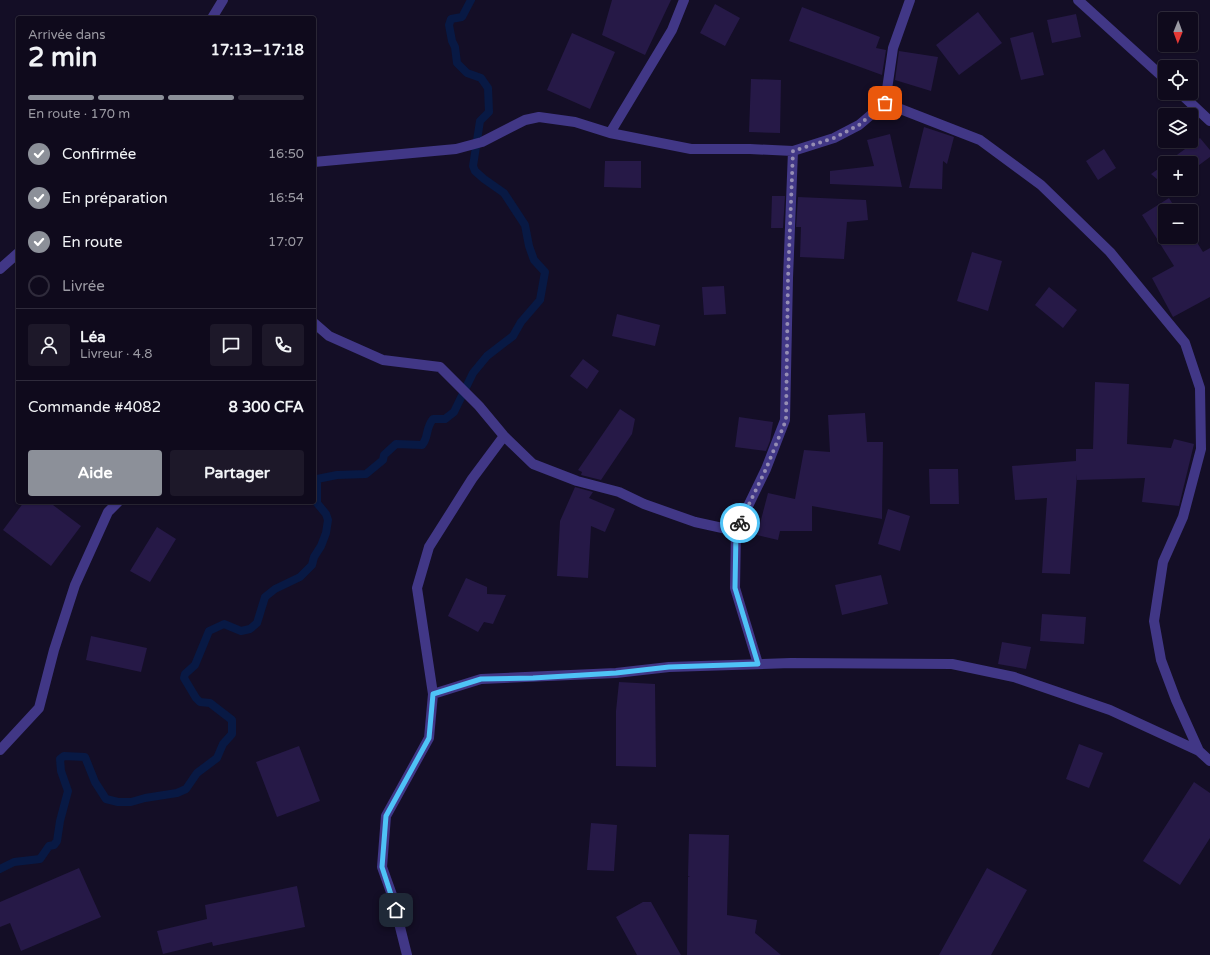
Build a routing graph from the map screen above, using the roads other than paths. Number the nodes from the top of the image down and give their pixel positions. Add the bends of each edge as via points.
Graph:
1 (223, 0) edge
2 (684, 0) edge
3 (910, 0) edge
4 (1078, 0) edge
5 (213, 16) edge
6 (1158, 73) edge
7 (1188, 100) edge
8 (885, 103) junction
9 (1210, 121) edge
10 (610, 133) junction
11 (793, 151) junction
12 (316, 162) edge
13 (16, 255) edge
14 (0, 269) edge
15 (316, 325) edge
16 (504, 436) junction
17 (116, 504) edge
18 (736, 532) junction
19 (758, 664) junction
20 (433, 694) junction
21 (0, 750) edge
22 (1199, 751) junction
23 (1210, 761) edge
24 (407, 955) edge

1 - 5 street
2 - 10 street via 672,30
3 - 8 street via 893,48
4 - 6 street
7 - 9 street
8 - 11 street via 859,125 834,138
8 - 22 street via 980,140 1041,185 1110,252 1184,343 1200,388 1201,449 1183,517 1163,562 1154,621 1161,660
10 - 11 street via 691,149 750,148
10 - 12 street via 575,122 539,117 525,120 482,142 456,149
11 - 18 street via 786,420
13 - 14 street
15 - 16 street via 329,336 383,360 440,367 479,406
16 - 18 street via 533,464 577,481 619,492 695,522
16 - 20 street via 472,479 429,547 417,588
17 - 21 street via 108,512 75,585 39,708
18 - 19 street via 735,588
19 - 20 street via 669,667 540,678 481,679
19 - 22 street via 952,664 1014,678 1110,710
20 - 24 street via 429,738 386,816 382,867
22 - 23 street

